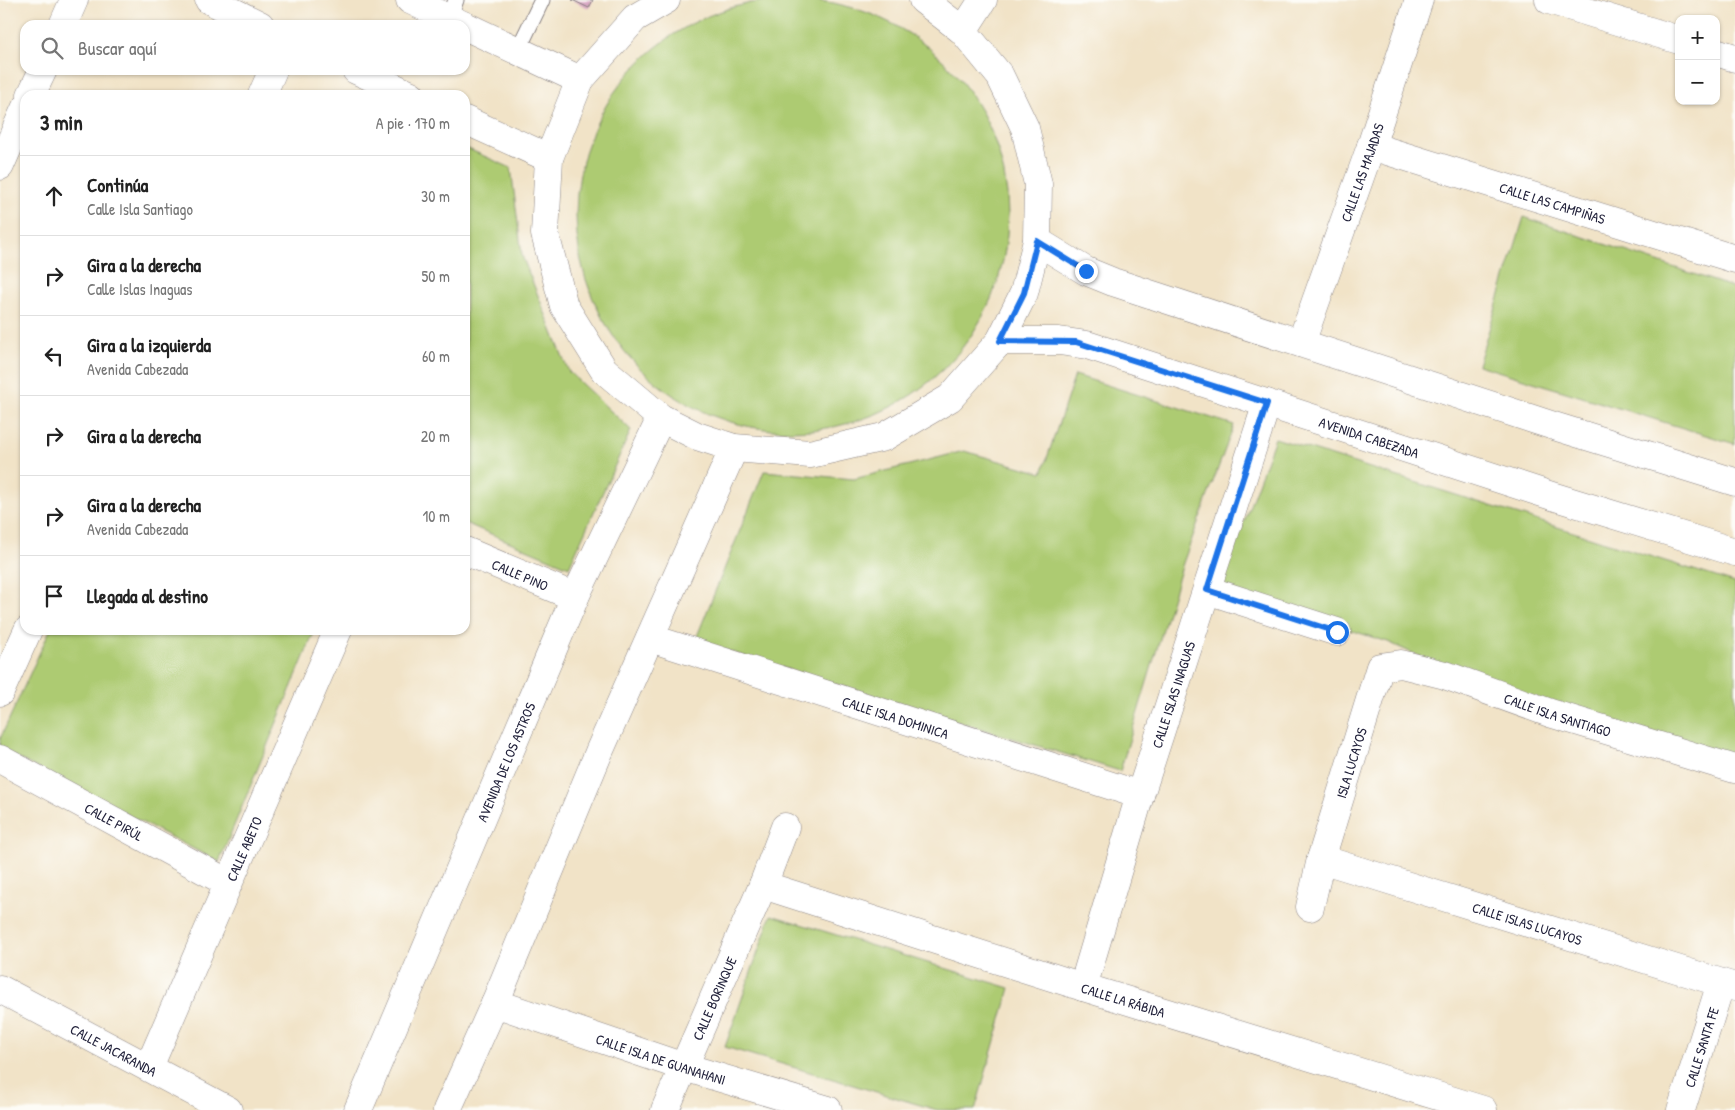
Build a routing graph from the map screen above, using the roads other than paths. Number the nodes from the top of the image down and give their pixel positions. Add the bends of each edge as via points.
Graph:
1 (74, 0) edge
2 (209, 0) edge
3 (410, 0) edge
4 (542, 0) edge
5 (666, 0) edge
6 (923, 0) edge
7 (983, 0) edge
8 (1419, 0) edge
9 (1549, 0) edge
10 (458, 17) edge
11 (65, 20) edge
12 (250, 20) edge
13 (470, 24) edge
14 (963, 31) junction
15 (1675, 39) edge
16 (518, 50) junction
17 (1720, 53) edge
18 (1735, 58) edge
19 (41, 75) edge
20 (270, 75) edge
21 (367, 75) edge
22 (580, 80) junction
23 (33, 90) edge
24 (264, 90) edge
25 (399, 90) edge
26 (20, 116) edge
27 (470, 122) edge
28 (6, 135) edge
29 (1370, 146) junction
30 (549, 158) junction
31 (0, 166) edge
32 (1037, 241) junction
33 (1735, 259) edge
34 (1000, 341) junction
35 (1301, 343) junction
36 (1267, 403) junction
37 (661, 418) junction
38 (734, 448) junction
39 (1735, 482) edge
40 (1735, 552) edge
41 (470, 553) edge
42 (1207, 590) junction
43 (576, 597) junction
44 (1337, 632) dead end
45 (26, 635) edge
46 (336, 635) edge
47 (650, 638) junction
48 (1380, 667) joint
49 (0, 692) edge
50 (0, 759) edge
51 (1735, 769) edge
52 (1140, 795) junction
53 (785, 827) dead end
54 (1321, 858) junction
55 (228, 883) junction
56 (762, 885) junction
57 (1310, 907) dead end
58 (1728, 985) edge
59 (1083, 987) junction
60 (0, 989) edge
61 (495, 1003) junction
62 (149, 1068) junction
63 (684, 1068) junction
64 (228, 1110) edge
65 (358, 1110) edge
66 (447, 1110) edge
67 (665, 1110) edge
68 (828, 1110) edge
69 (1483, 1110) edge
70 (1680, 1110) edge

1 - 11 street
2 - 12 street
3 - 10 street
4 - 16 lane
5 - 22 street via 634,18
6 - 14 street
7 - 14 street
8 - 29 street, CALLE LAS MAJADAS
9 - 15 street
13 - 16 street
14 - 32 street via 1000,76 1025,128 1038,184
16 - 22 street
17 - 18 street
19 - 23 street
20 - 24 street
21 - 25 street
22 - 30 street
26 - 28 street
27 - 30 street
28 - 31 street
29 - 33 street, CALLE LAS CAMPIÑAS
29 - 35 street, CALLE LAS MAJADAS
30 - 37 street via 545,234 564,306 604,370
32 - 34 street via 1024,293
32 - 35 street via 1086,271 1113,282
34 - 36 street, AVENIDA CABEZADA via 1076,342
34 - 38 street via 950,398 884,437 810,454
35 - 39 street
36 - 40 street, AVENIDA CABEZADA
36 - 42 street, CALLE ISLAS INAGUAS
37 - 38 street via 697,436
37 - 43 street, AVENIDA DE LOS ASTROS
38 - 47 street
41 - 43 street, CALLE PINO
42 - 44 street
42 - 52 street, CALLE ISLAS INAGUAS
43 - 65 street, AVENIDA DE LOS ASTROS
45 - 49 street
46 - 55 street, CALLE ABETO
47 - 52 street, CALLE ISLA DOMINICA
47 - 61 street
48 - 51 street, CALLE ISLA SANTIAGO via 1401,664 1446,675 1550,713
48 - 54 street, ISLA LUCAYOS
50 - 55 street, CALLE PIRÚL
52 - 59 street, CALLE ISLAS INAGUAS
53 - 56 street, CALLE BORINQUE
54 - 57 street, ISLA LUCAYOS
54 - 58 street, CALLE ISLAS LUCAYOS
55 - 62 street, CALLE ABETO
56 - 59 street, CALLE LA RÁBIDA
56 - 63 street, CALLE BORINQUE
58 - 70 street, CALLE SANTA FE
59 - 69 street, CALLE LA RÁBIDA
60 - 62 street, CALLE JACARANDA
61 - 63 street, CALLE ISLA DE GUANAHANI
61 - 66 street
62 - 64 street, CALLE JACARANDA
63 - 67 street, CALLE BORINQUE
63 - 68 street, CALLE ISLA DE GUANAHANI

